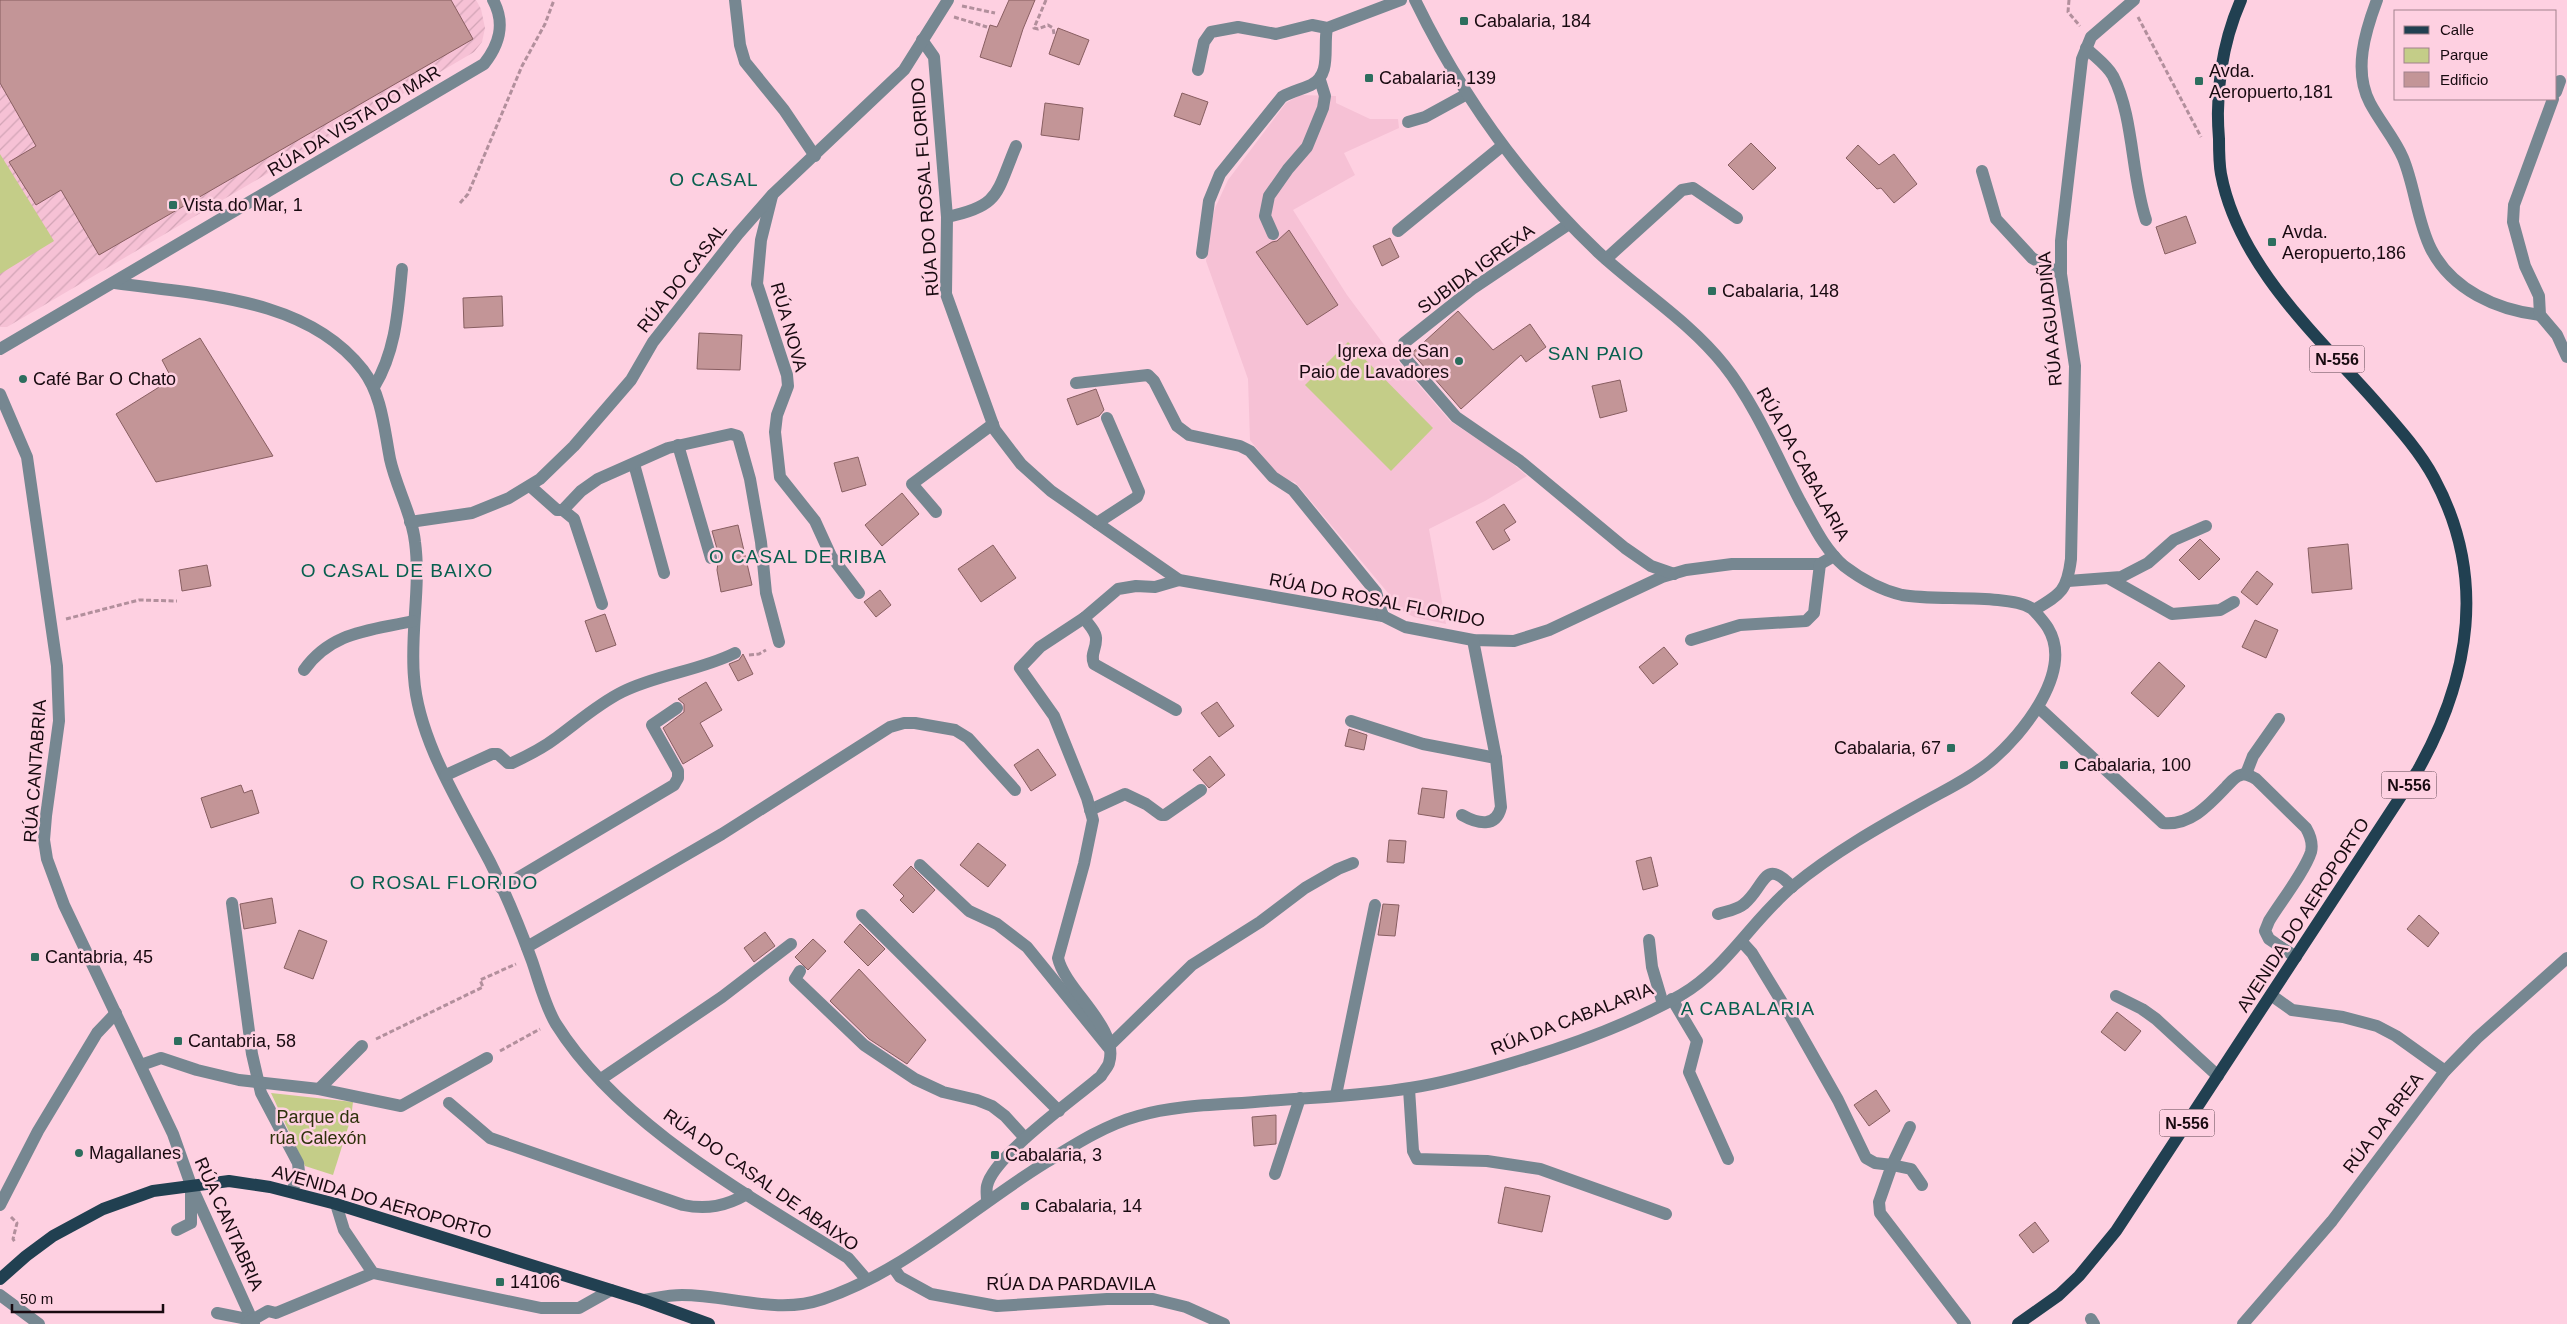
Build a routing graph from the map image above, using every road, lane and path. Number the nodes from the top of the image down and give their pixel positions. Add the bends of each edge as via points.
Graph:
1 (493, 0) edge
2 (554, 0) edge
3 (735, 0) edge
4 (1046, 0) edge
5 (1401, 0) edge
6 (1415, 0) edge
7 (2069, 0) edge
8 (2241, 0) edge
9 (2377, 0) edge
10 (2132, 1) edge
11 (952, 2) edge
12 (995, 13) dead end
13 (950, 16) dead end
14 (987, 27) dead end
15 (1327, 28) junction
16 (1054, 34) dead end
17 (922, 40) junction
18 (2088, 43) junction
19 (1198, 70) dead end
20 (1320, 80) junction
21 (1467, 94) junction
22 (2553, 100) edge
23 (1408, 122) dead end
24 (2204, 144) dead end
25 (1016, 146) dead end
26 (1502, 146) junction
27 (815, 156) junction
28 (1982, 171) dead end
29 (773, 194) junction
30 (460, 203) dead end
31 (946, 217) junction
32 (1737, 218) dead end
33 (2146, 220) dead end
34 (1569, 224) junction
35 (1398, 231) dead end
36 (1273, 234) dead end
37 (1202, 253) dead end
38 (1606, 259) junction
39 (402, 269) dead end
40 (2061, 274) junction
41 (115, 283) junction
42 (2540, 316) junction
43 (0, 349) edge
44 (2567, 357) edge
45 (1076, 383) dead end
46 (374, 387) junction
47 (0, 394) edge
48 (1107, 418) dead end
49 (993, 424) junction
50 (678, 445) junction
51 (634, 464) junction
52 (530, 486) junction
53 (563, 510) junction
54 (936, 512) dead end
55 (410, 522) junction
56 (1097, 523) junction
57 (2206, 526) dead end
58 (1834, 556) junction
59 (711, 558) dead end
60 (1820, 564) junction
61 (664, 573) dead end
62 (1674, 574) junction
63 (2110, 579) junction
64 (1179, 580) junction
65 (2068, 580) junction
66 (860, 593) dead end
67 (177, 601) dead end
68 (2234, 602) dead end
69 (602, 604) dead end
70 (2034, 610) junction
71 (1383, 616) junction
72 (1084, 618) junction
73 (61, 620) dead end
74 (413, 621) junction
75 (1473, 640) junction
76 (1691, 640) dead end
77 (779, 642) joint
78 (735, 653) joint
79 (304, 670) dead end
80 (2038, 707) junction
81 (678, 708) dead end
82 (1176, 710) dead end
83 (2278, 719) dead end
84 (1351, 721) dead end
85 (1496, 758) junction
86 (2246, 774) junction
87 (446, 775) junction
88 (1015, 790) dead end
89 (1201, 790) dead end
90 (1090, 810) junction
91 (1462, 815) dead end
92 (1353, 863) dead end
93 (920, 865) dead end
94 (1792, 887) junction
95 (501, 888) junction
96 (232, 903) dead end
97 (1375, 905) dead end
98 (1718, 914) dead end
99 (862, 915) dead end
100 (1649, 940) dead end
101 (1742, 942) junction
102 (791, 944) dead end
103 (529, 952) junction
104 (2296, 957) junction
105 (2567, 958) edge
106 (800, 971) dead end
107 (2271, 995) junction
108 (2116, 996) dead end
109 (1668, 1002) junction
110 (116, 1013) junction
111 (554, 1022) junction
112 (362, 1046) joint
113 (1108, 1047) junction
114 (488, 1058) joint
115 (141, 1064) junction
116 (2444, 1071) junction
117 (2218, 1076) junction
118 (601, 1079) junction
119 (259, 1083) junction
120 (318, 1089) junction
121 (1409, 1089) junction
122 (1336, 1095) junction
123 (1300, 1098) junction
124 (449, 1103) dead end
125 (1059, 1111) junction
126 (1910, 1127) dead end
127 (1025, 1138) junction
128 (1728, 1160) dead end
129 (1892, 1165) junction
130 (1275, 1174) dead end
131 (191, 1185) junction
132 (1922, 1185) dead end
133 (292, 1192) junction
134 (747, 1194) junction
135 (987, 1201) junction
136 (336, 1204) junction
137 (0, 1205) edge
138 (1666, 1214) dead end
139 (14, 1220) dead end
140 (177, 1230) dead end
141 (15, 1242) dead end
142 (893, 1267) junction
143 (373, 1273) junction
144 (0, 1279) edge
145 (866, 1280) junction
146 (611, 1290) junction
147 (0, 1295) edge
148 (643, 1300) junction
149 (217, 1313) dead end
150 (250, 1323) edge
151 (706, 1323) edge
152 (39, 1324) edge
153 (1224, 1324) edge
154 (1965, 1324) edge
155 (2018, 1324) edge
156 (2243, 1324) edge

1 - 41 street, RÚA DA VISTA DO MAR via 500,28 496,49 484,64
2 - 30 path via 522,66 468,194
3 - 27 street via 745,62 784,110
4 - 16 path via 1034,28 1048,25
5 - 15 street
6 - 21 street, RÚA DA CABALARIA
7 - 18 path via 2068,12
8 - 104 main road, AVENIDA DO AEROPORTO / N-556 via 2229,33 2220,74 2217,121 2221,173 2237,224 2263,270 2293,309 2381,408 2434,477 2456,531 2466,575 2465,644 2459,674 2433,743
9 - 42 street via 2363,50 2361,76 2370,103 2402,156 2432,250 2448,272 2476,295 2515,312
10 - 18 street
10 - 24 path via 2198,126
11 - 12 path
11 - 17 street, RÚA DO CASAL
13 - 14 path
15 - 19 street via 1312,25 1276,34 1238,27 1211,32 1204,42
15 - 20 street via 1324,70
17 - 27 street, RÚA DO CASAL via 904,70
17 - 31 street, RÚA DO ROSAL FLORIDO via 934,56
18 - 33 street via 2113,76 2122,100
18 - 40 street, RÚA AGUADIÑA via 2082,59 2075,107 2061,241
20 - 36 street via 1325,96 1323,108 1308,148 1269,196 1265,216
20 - 37 street via 1295,89 1282,98 1220,174 1207,208
21 - 23 street via 1425,117
21 - 26 street, RÚA DA CABALARIA
22 - 42 street via 2514,206 2513,222 2525,266 2539,296
25 - 31 street via 995,197 970,212
26 - 34 street, RÚA DA CABALARIA
26 - 35 street
27 - 29 street, RÚA DO CASAL
28 - 40 street via 1996,219 2032,258
29 - 52 street, RÚA DO CASAL via 653,342 631,380 574,446
29 - 66 street, RÚA NOVA via 761,240 757,284 787,375 788,386 777,415 775,432 778,468 785,484 815,521 831,556
31 - 49 street, RÚA DO ROSAL FLORIDO via 946,294
32 - 38 street via 1693,188 1682,190
34 - 38 street, RÚA DA CABALARIA
34 - 62 street, SUBIDA IGREXA via 1472,290 1404,343 1402,350 1405,358 1456,417 1520,461 1625,548 1651,566
38 - 58 street, RÚA DA CABALARIA via 1724,365 1746,397 1814,526
39 - 46 street via 391,349
40 - 65 street, RÚA AGUADIÑA via 2075,366
41 - 43 street, RÚA DA VISTA DO MAR
41 - 46 street, RÚA DO CASAL DE ABAIXO via 249,304 294,318 342,347
42 - 44 street via 2557,334
45 - 71 street via 1148,375 1177,426 1190,435 1250,451 1273,477 1293,490 1364,577 1376,592
46 - 55 street, RÚA DO CASAL DE ABAIXO via 394,478
47 - 110 street, RÚA CANTABRIA via 27,457 57,666 59,721 46,816 44,840 47,859 64,905
48 - 56 street via 1139,492 1137,498
49 - 54 street via 912,484
49 - 56 street, RÚA DO ROSAL FLORIDO via 1021,464 1051,491
50 - 51 street
50 - 59 street
50 - 77 street via 730,434 738,436 761,542 766,594
51 - 53 street via 598,479
51 - 61 street
52 - 53 street via 557,510
52 - 55 street, RÚA DO CASAL via 472,513
53 - 69 street via 574,519
55 - 74 street, RÚA DO CASAL DE ABAIXO via 415,541 417,591
56 - 64 street, RÚA DO ROSAL FLORIDO
57 - 63 street via 2174,540 2148,563
58 - 60 street, RÚA DO ROSAL FLORIDO
58 - 70 street, RÚA DA CABALARIA via 1868,582 1894,593 2002,601 2023,604
60 - 62 street, RÚA DO ROSAL FLORIDO via 1732,564
60 - 76 street via 1814,613 1806,621 1740,625
62 - 75 street, RÚA DO ROSAL FLORIDO via 1549,630 1514,641
63 - 65 street
63 - 68 street via 2172,614 2220,610
64 - 71 street, RÚA DO ROSAL FLORIDO
64 - 72 street via 1155,587 1118,589
65 - 70 street via 2060,595
67 - 73 path via 139,600
70 - 80 street, RÚA DA CABALARIA via 2050,631 2056,649 2052,677
71 - 75 street, RÚA DO ROSAL FLORIDO via 1405,627
72 - 82 street via 1095,633 1094,664
72 - 90 street via 1040,647 1020,668 1054,716
74 - 79 street via 345,636 314,656
74 - 87 street, RÚA DO CASAL DE ABAIXO via 418,705 426,732
75 - 85 street
77 - 78 path via 751,656 744,651
78 - 87 street via 720,661 651,680 622,692 554,740 512,763 508,764 498,754 492,754
80 - 86 street via 2163,822 2173,824 2193,816 2208,806 2238,775
80 - 94 street, RÚA DA CABALARIA via 2014,738 1985,766 1858,842
81 - 95 street via 652,725 678,771 674,785
83 - 86 street via 2253,756
84 - 85 street via 1423,744
85 - 91 street via 1500,813 1491,822 1483,823
86 - 104 street via 2256,779 2306,828 2310,837 2311,850 2306,863 2265,931 2269,939
87 - 95 street, RÚA DO CASAL DE ABAIXO
88 - 103 street via 968,738 955,730 904,722 890,727
89 - 90 street via 1165,815 1125,794
90 - 113 street via 1093,820 1088,846 1058,958 1061,970 1103,1027
92 - 113 street via 1305,888 1260,922 1192,965
93 - 113 street via 969,910 997,924 1027,947
94 - 98 street via 1775,872 1767,876 1746,904
94 - 101 street, RÚA DA CABALARIA
95 - 103 street, RÚA DO CASAL DE ABAIXO
96 - 119 street via 252,1054
97 - 122 street
99 - 125 street
100 - 109 street via 1652,967
101 - 109 street, RÚA DA CABALARIA via 1705,978
101 - 129 street via 1791,1017 1838,1100 1866,1158
102 - 118 street via 722,997
103 - 111 street, RÚA DO CASAL DE ABAIXO
103 - 112 path via 480,980 483,987
104 - 107 main road, AVENIDA DO AEROPORTO / N-556
105 - 116 street, RÚA DA BREA
106 - 127 street via 795,979 864,1045 915,1079 943,1092 992,1106
107 - 116 street via 2292,1010 2343,1017 2377,1026
107 - 117 main road, AVENIDA DO AEROPORTO / N-556
108 - 117 street via 2156,1019
109 - 121 street, RÚA DA CABALARIA via 1518,1062
109 - 128 street via 1697,1041 1689,1072
110 - 115 street, RÚA CANTABRIA
110 - 137 street via 97,1033 38,1131
111 - 114 path
111 - 118 street, RÚA DO CASAL DE ABAIXO via 572,1048
112 - 120 street
113 - 125 street via 1109,1062 1101,1076
114 - 120 street via 401,1106
115 - 119 street via 161,1058 197,1070
115 - 131 street, RÚA CANTABRIA via 173,1134
116 - 156 street, RÚA DA BREA via 2332,1221
117 - 155 main road, AVENIDA DO AEROPORTO / N-556 via 2100,1253 2059,1295
118 - 134 street, RÚA DO CASAL DE ABAIXO via 619,1099 675,1146
119 - 120 street
119 - 133 street via 261,1093 298,1163 299,1172
121 - 122 street, RÚA DA CABALARIA
121 - 138 street via 1414,1156 1417,1159 1487,1161 1540,1169
122 - 123 street, RÚA DA CABALARIA
123 - 130 street
123 - 135 street, RÚA DA CABALARIA via 1185,1108 1138,1116 1069,1148
124 - 134 street via 490,1138 683,1205 702,1209 733,1202
125 - 127 street
126 - 129 street
127 - 135 street via 990,1178 986,1186
129 - 132 street via 1911,1169
129 - 154 street via 1879,1202 1880,1213
131 - 133 main road, AVENIDA DO AEROPORTO via 229,1181
131 - 140 street via 191,1223
131 - 144 main road, AVENIDA DO AEROPORTO via 153,1191 103,1209 26,1256
131 - 150 street, RÚA CANTABRIA
133 - 136 main road, AVENIDA DO AEROPORTO
134 - 145 street, RÚA DO CASAL DE ABAIXO via 848,1258
135 - 142 street, RÚA DA CABALARIA
136 - 143 street via 344,1230
136 - 146 main road, AVENIDA DO AEROPORTO
139 - 141 path via 17,1226
142 - 145 street, RÚA DA CABALARIA
142 - 153 street, RÚA DA PARDAVILA via 900,1277 931,1294 997,1306 1153,1299 1186,1307
143 - 146 street via 541,1308 579,1308
143 - 150 street via 276,1313 268,1311
145 - 148 street, RÚA DA CABALARIA via 816,1302 790,1306 675,1294
146 - 148 main road, AVENIDA DO AEROPORTO
147 - 152 street
148 - 151 main road, AVENIDA DO AEROPORTO
149 - 150 street

